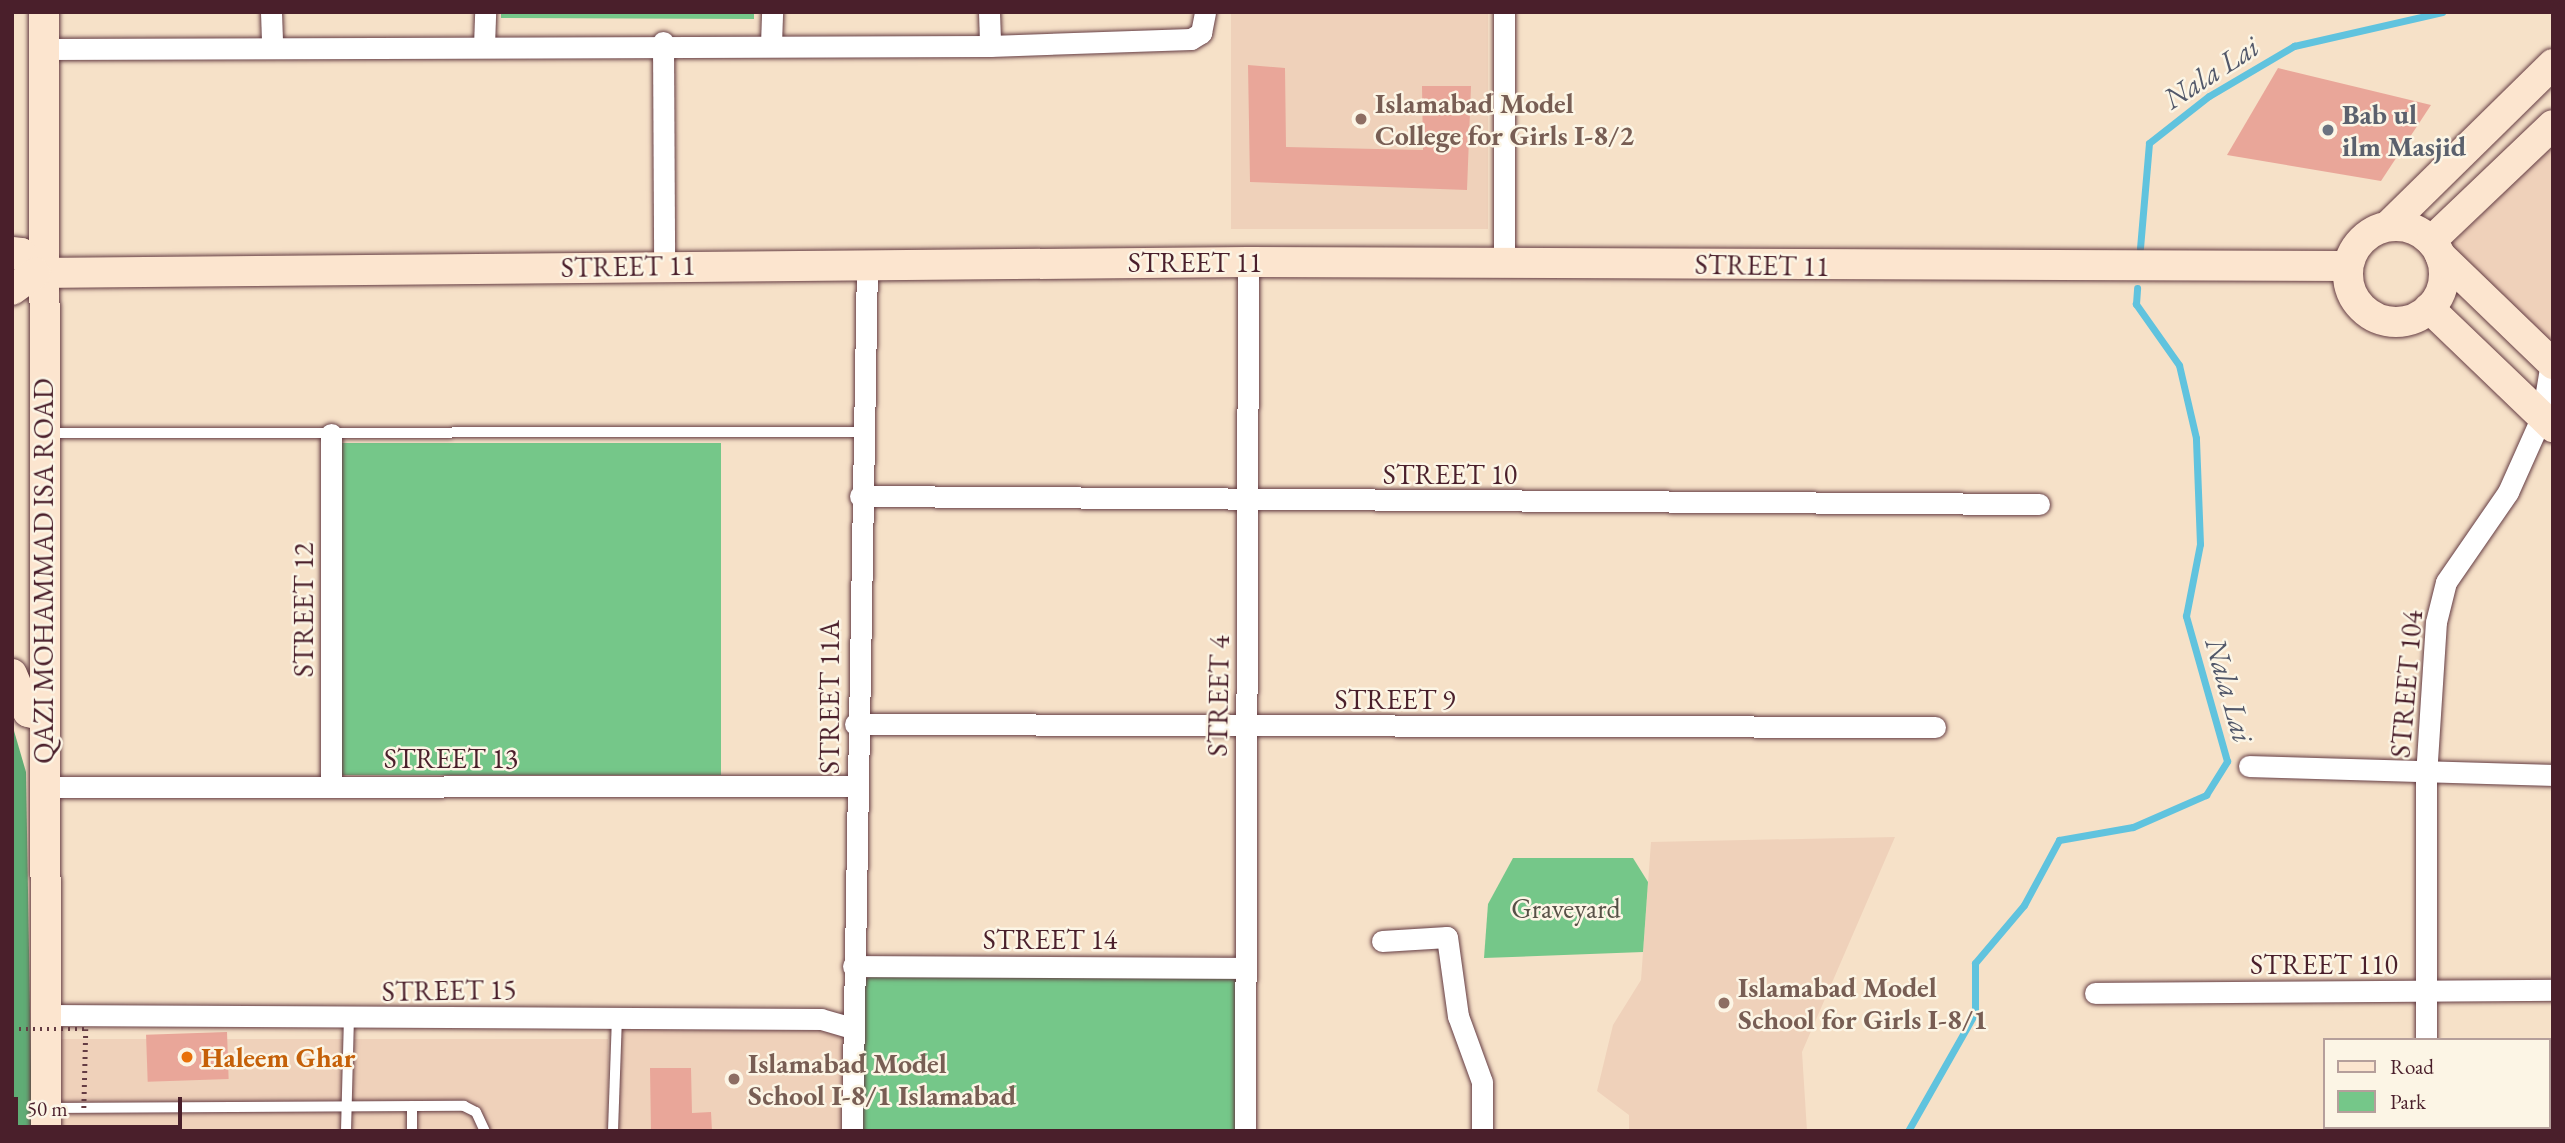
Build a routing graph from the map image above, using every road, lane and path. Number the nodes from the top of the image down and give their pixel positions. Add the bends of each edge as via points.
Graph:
1 (44, 12) edge
2 (271, 12) edge
3 (485, 12) edge
4 (772, 12) edge
5 (989, 12) edge
6 (1504, 12) edge
7 (1205, 17) edge
8 (663, 42) junction
9 (772, 44) junction
10 (484, 46) junction
11 (990, 46) junction
12 (272, 47) junction
13 (43, 49) junction
14 (2553, 64) edge
15 (2553, 125) edge
16 (2388, 226) junction
17 (2436, 248) junction
18 (12, 252) edge
19 (1248, 262) junction
20 (1504, 262) junction
21 (867, 264) junction
22 (664, 265) junction
23 (2348, 266) junction
24 (30, 279) edge
25 (2429, 308) junction
26 (2552, 363) edge
27 (2547, 422) edge
28 (861, 432) junction
29 (42, 433) junction
30 (331, 434) junction
31 (860, 496) junction
32 (1250, 502) junction
33 (2039, 504) dead end
34 (12, 674) edge
35 (44, 716) junction
36 (855, 724) junction
37 (1245, 727) junction
38 (1935, 727) dead end
39 (2249, 766) dead end
40 (2553, 775) edge
41 (2426, 776) junction
42 (331, 786) junction
43 (857, 786) junction
44 (45, 787) junction
45 (1382, 941) dead end
46 (853, 966) junction
47 (1246, 968) junction
48 (2553, 990) edge
49 (2426, 991) junction
50 (2095, 993) dead end
51 (46, 1015) junction
52 (617, 1016) junction
53 (349, 1019) junction
54 (852, 1028) junction
55 (12, 1029) edge
56 (2426, 1038) edge
57 (347, 1107) junction
58 (412, 1107) junction
59 (84, 1112) dead end
60 (46, 1119) edge
61 (346, 1131) edge
62 (412, 1131) edge
63 (485, 1131) edge
64 (613, 1131) edge
65 (852, 1131) edge
66 (1245, 1131) edge
67 (1482, 1131) edge

1 - 13 street, QAZI MOHAMMAD ISA ROAD
2 - 12 street
3 - 10 street
4 - 9 street
5 - 11 street
6 - 20 street
7 - 11 street via 1191,39
8 - 9 street
8 - 10 street
8 - 22 street
9 - 11 street
10 - 12 street
12 - 13 street
13 - 24 street, QAZI MOHAMMAD ISA ROAD
14 - 16 street
15 - 17 street
16 - 17 street via 2404,226
16 - 23 street via 2361,240
17 - 25 street via 2443,283
17 - 26 street
18 - 24 street via 21,253
19 - 20 street, STREET 11
19 - 21 street, STREET 11
19 - 32 street, STREET 4
20 - 23 street, STREET 11
21 - 22 street, STREET 11
21 - 28 street, STREET 11A
22 - 24 street, STREET 11
23 - 25 street via 2353,295 2374,316 2403,321
24 - 29 street, QAZI MOHAMMAD ISA ROAD
25 - 27 street
26 - 27 street, STREET 104
27 - 41 street, STREET 104 via 2508,492 2446,582 2436,622
28 - 30 lane
28 - 31 street, STREET 11A
29 - 30 lane
29 - 35 street, QAZI MOHAMMAD ISA ROAD
30 - 42 street, STREET 12
31 - 32 street, STREET 10
31 - 36 street, STREET 11A
32 - 33 street, STREET 10
32 - 37 street, STREET 4
34 - 35 street via 28,712
35 - 44 street, QAZI MOHAMMAD ISA ROAD
36 - 37 street, STREET 9
36 - 43 street, STREET 11A
37 - 38 street, STREET 9
37 - 47 street, STREET 4
39 - 41 street
40 - 41 street
41 - 49 street, STREET 104
42 - 43 street, STREET 13
42 - 44 street, STREET 13
43 - 46 street, STREET 11A
44 - 51 street, QAZI MOHAMMAD ISA ROAD
45 - 67 street via 1447,937 1458,1016 1482,1082
46 - 47 street, STREET 14
46 - 54 street, STREET 11A
47 - 66 street, STREET 4
48 - 49 street, STREET 110
49 - 50 street, STREET 110
49 - 56 street, STREET 104
51 - 53 street, STREET 15
51 - 60 street, QAZI MOHAMMAD ISA ROAD
52 - 53 street, STREET 15
52 - 54 street, STREET 15 via 821,1020
52 - 64 lane
53 - 57 lane
54 - 65 street, STREET 11A
55 - 59 path, bridge via 86,1029
57 - 58 lane
57 - 60 lane
57 - 61 lane
58 - 62 lane
58 - 63 lane via 464,1106 477,1112

